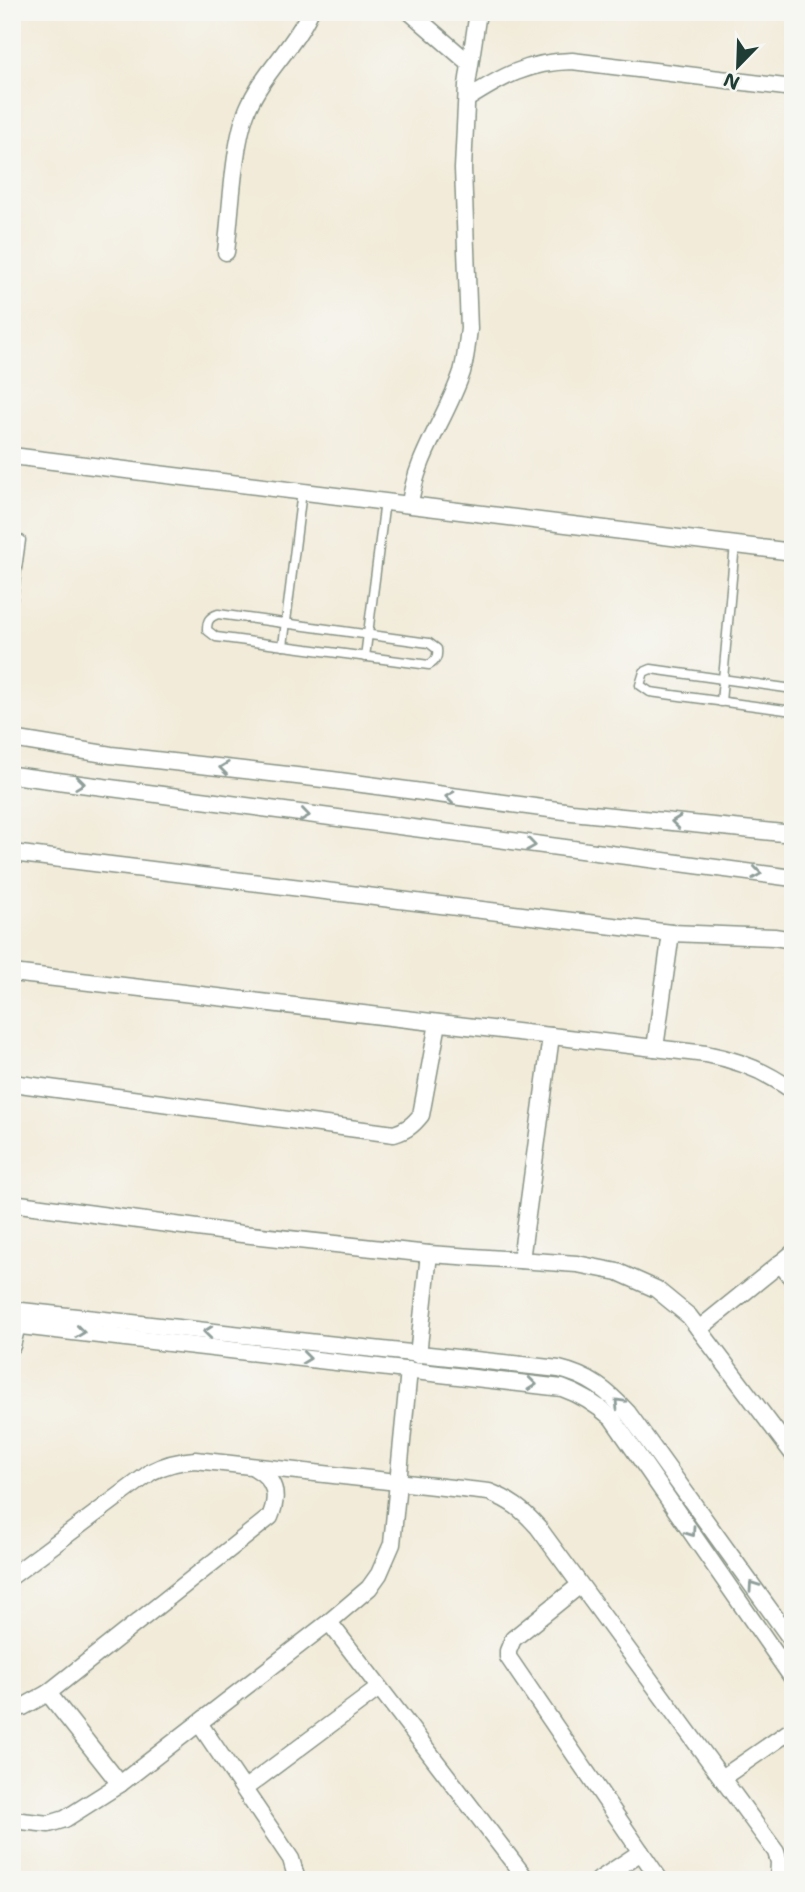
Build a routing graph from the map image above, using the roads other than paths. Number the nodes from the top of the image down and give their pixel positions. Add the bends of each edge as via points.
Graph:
1 (310, 12) edge
2 (410, 12) edge
3 (478, 12) edge
4 (470, 64) junction
5 (793, 88) edge
6 (467, 99) junction
7 (226, 252) dead end
8 (12, 456) edge
9 (302, 491) junction
10 (385, 501) junction
11 (410, 504) junction
12 (21, 540) dead end
13 (735, 544) junction
14 (793, 552) edge
15 (14, 588) edge
16 (12, 605) edge
17 (286, 624) junction
18 (368, 635) junction
19 (283, 646) junction
20 (365, 657) junction
21 (723, 678) junction
22 (793, 689) edge
23 (721, 702) junction
24 (793, 711) edge
25 (12, 740) edge
26 (12, 775) edge
27 (793, 834) edge
28 (12, 853) edge
29 (793, 878) edge
30 (671, 933) junction
31 (793, 940) edge
32 (12, 973) edge
33 (438, 1023) junction
34 (551, 1036) junction
35 (655, 1048) junction
36 (12, 1083) edge
37 (793, 1091) edge
38 (12, 1203) edge
39 (429, 1254) junction
40 (786, 1258) edge
41 (521, 1260) junction
42 (793, 1280) edge
43 (14, 1320) edge
44 (699, 1329) junction
45 (12, 1346) edge
46 (348, 1355) junction
47 (418, 1355) junction
48 (410, 1370) junction
49 (793, 1454) edge
50 (254, 1467) junction
51 (400, 1482) junction
52 (12, 1576) edge
53 (580, 1585) junction
54 (329, 1622) junction
55 (793, 1642) edge
56 (793, 1679) edge
57 (379, 1688) junction
58 (48, 1693) junction
59 (12, 1710) edge
60 (199, 1723) junction
61 (793, 1730) edge
62 (722, 1778) junction
63 (120, 1784) junction
64 (244, 1789) junction
65 (12, 1820) edge
66 (641, 1852) junction
67 (297, 1880) edge
68 (527, 1880) edge
69 (599, 1880) edge
70 (660, 1880) edge
71 (778, 1880) edge

1 - 7 street via 248,109
2 - 4 street
3 - 4 street
4 - 6 street
5 - 6 street via 572,61 524,68
6 - 11 street via 463,169 467,347 462,371 419,466
8 - 9 street
9 - 10 street
9 - 17 lane
10 - 11 street
10 - 18 lane
11 - 13 street
12 - 15 lane
13 - 14 street
13 - 21 lane
15 - 16 lane
17 - 18 lane
17 - 19 lane
17 - 19 lane via 218,614 207,622 207,630 216,637
18 - 20 lane
18 - 20 lane via 429,643 438,649 438,656 429,665
19 - 20 lane
21 - 22 lane
21 - 23 lane
21 - 23 lane via 651,669 644,671 640,685 650,692
23 - 24 lane
27 -> 25 street via 558,810
26 -> 29 street
28 - 30 street
30 - 31 street
30 - 35 street
32 - 33 street
33 - 34 street
33 - 36 street via 421,1115 394,1134
34 - 35 street
34 - 41 street
35 - 37 street via 746,1064
38 - 39 street
39 - 41 street
39 - 47 street
40 - 42 street
40 - 44 street
41 - 44 street via 618,1272 656,1289
43 - 45 street
43 - 46 street
44 - 49 street
46 - 47 street
46 - 48 street
55 -> 47 street via 628,1413 601,1386 559,1369
48 - 51 street
48 -> 56 street via 562,1388 598,1405 612,1418
50 - 51 street
50 - 52 street via 195,1460 165,1464
50 - 58 street via 267,1475 275,1488 276,1503 270,1517
51 - 53 street via 489,1492 509,1500 538,1527
51 - 54 street via 387,1559 369,1588
53 - 62 street
53 - 66 street via 513,1639 508,1657
54 - 57 street
54 - 60 street
57 - 64 street
57 - 68 street
58 - 59 street
58 - 63 street
60 - 63 street
60 - 64 street
61 - 62 street
62 - 71 street via 776,1852
63 - 65 street via 65,1819 49,1824
64 - 67 street via 291,1860
66 - 69 street
66 - 70 street

